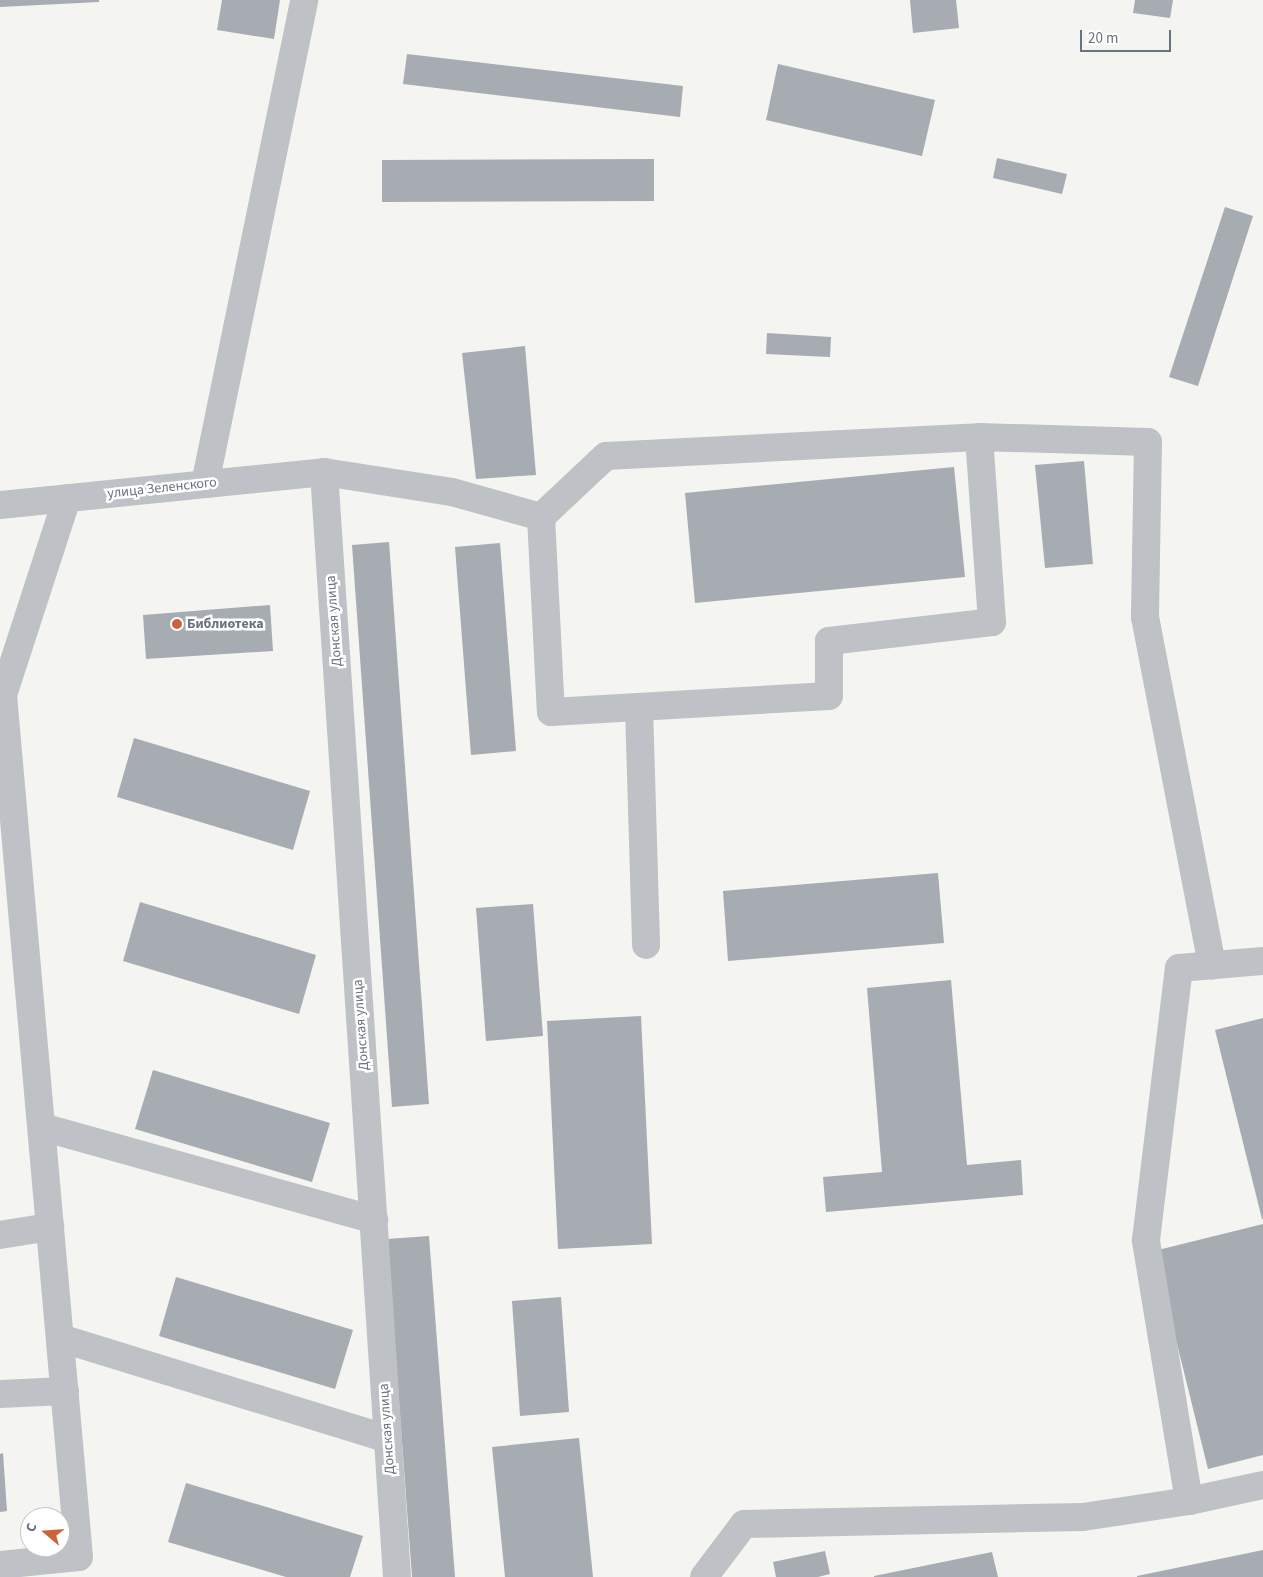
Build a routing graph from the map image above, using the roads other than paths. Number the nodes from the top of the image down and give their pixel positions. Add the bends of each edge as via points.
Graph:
1 (304, 0) edge
2 (979, 436) junction
3 (324, 472) junction
4 (206, 484) junction
5 (67, 498) junction
6 (0, 504) edge
7 (542, 517) junction
8 (639, 708) junction
9 (9, 859) edge
10 (646, 946) dead end
11 (1263, 961) edge
12 (1212, 966) junction
13 (42, 1127) junction
14 (374, 1220) junction
15 (50, 1227) junction
16 (0, 1235) edge
17 (60, 1338) junction
18 (65, 1391) junction
19 (0, 1394) edge
20 (388, 1439) junction
21 (1263, 1485) edge
22 (1189, 1501) junction
23 (0, 1565) edge
24 (397, 1577) edge
25 (704, 1577) edge

1 - 4 street
2 - 7 street via 606,456
2 - 8 street via 992,622 829,641 829,696
2 - 12 street via 1148,442 1145,617
3 - 4 street, улица Зеленского
3 - 7 street, улица Зеленского via 452,492
3 - 14 street, Донская улица
4 - 5 street, улица Зеленского
5 - 6 street, улица Зеленского
5 - 9 street via 3,695
7 - 8 street via 551,712
8 - 10 street
9 - 13 street
11 - 12 street
12 - 22 street via 1180,968 1146,1240
13 - 14 street
13 - 15 street
14 - 20 street, Донская улица
15 - 16 street
15 - 17 street
17 - 18 street
17 - 20 street
18 - 19 street
18 - 23 street via 80,1557
20 - 24 street, Донская улица
21 - 22 street
22 - 25 street via 1083,1517 744,1524

